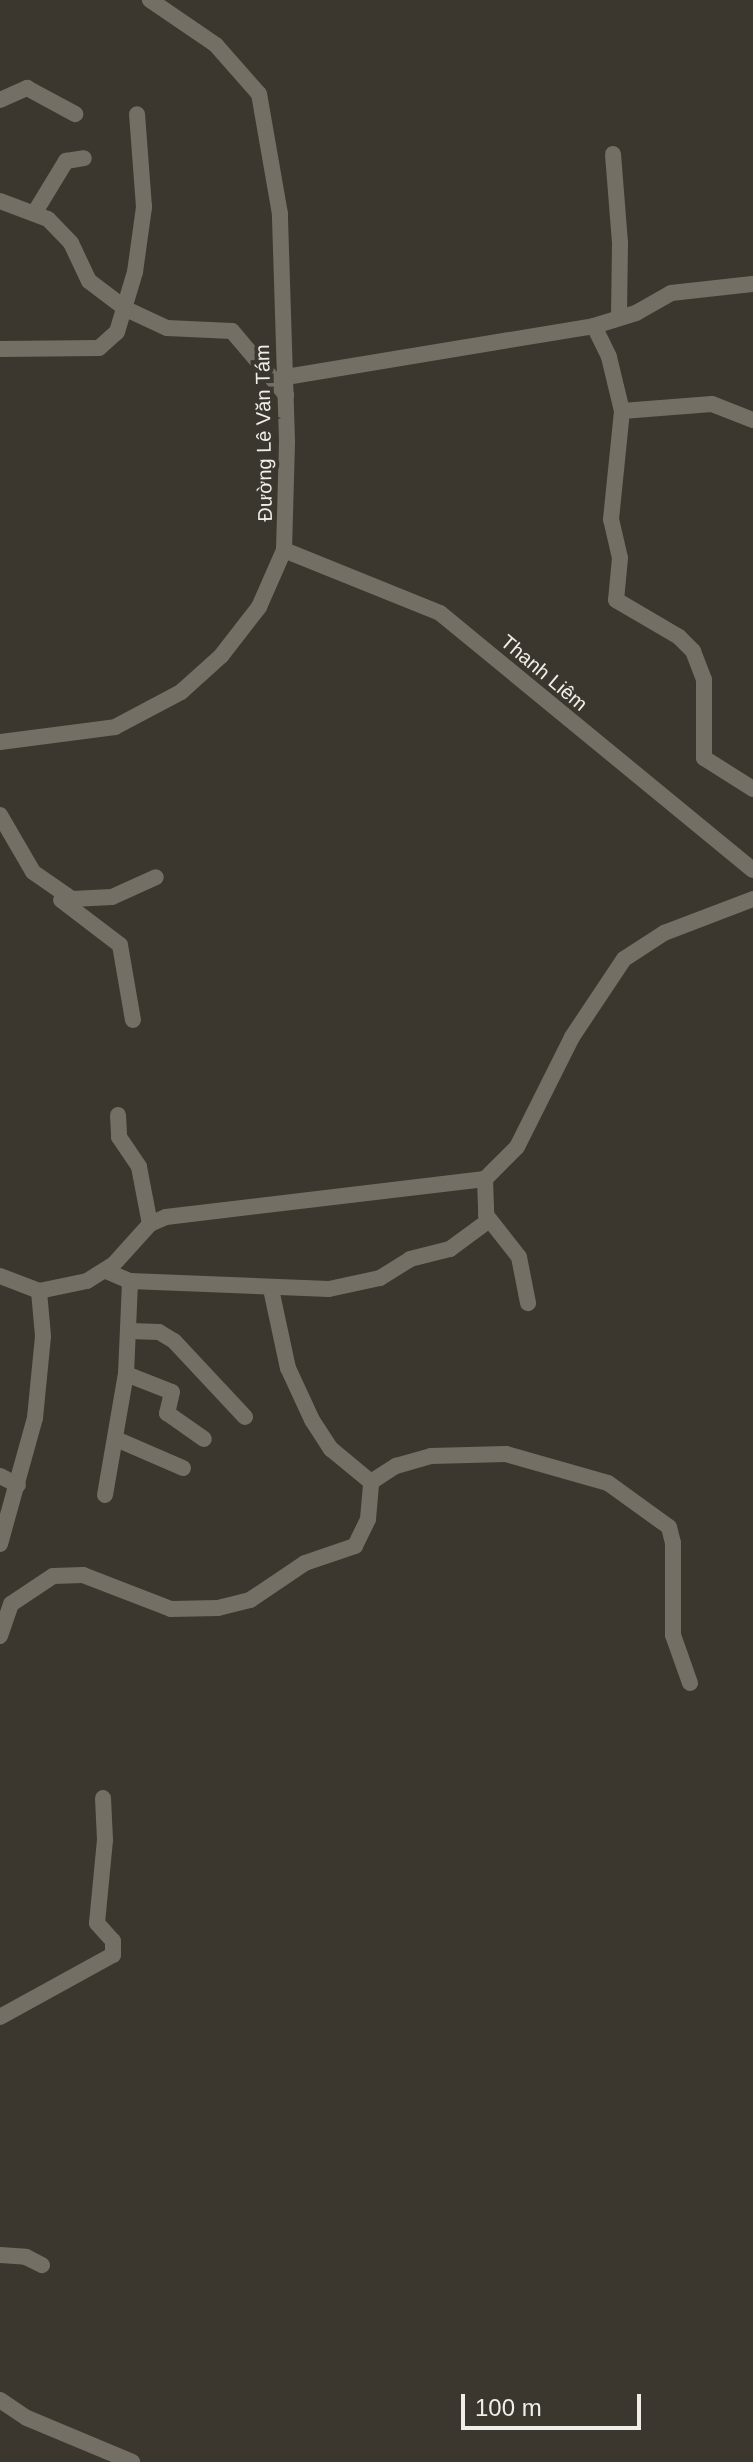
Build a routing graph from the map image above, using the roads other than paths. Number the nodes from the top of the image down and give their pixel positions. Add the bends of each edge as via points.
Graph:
1 (150, 0) edge
2 (0, 100) edge
3 (75, 114) dead end
4 (137, 114) dead end
5 (613, 154) dead end
6 (84, 158) dead end
7 (0, 201) edge
8 (35, 212) junction
9 (753, 284) edge
10 (126, 309) junction
11 (619, 318) junction
12 (594, 326) junction
13 (0, 349) edge
14 (286, 377) junction
15 (286, 395) junction
16 (622, 411) junction
17 (753, 420) edge
18 (284, 550) junction
19 (0, 742) edge
20 (753, 789) edge
21 (0, 815) edge
22 (753, 870) edge
23 (156, 877) dead end
24 (52, 889) junction
25 (753, 899) edge
26 (133, 1020) dead end
27 (118, 1115) dead end
28 (485, 1179) junction
29 (488, 1221) junction
30 (150, 1224) junction
31 (106, 1271) junction
32 (0, 1276) edge
33 (130, 1281) junction
34 (271, 1289) junction
35 (39, 1291) junction
36 (528, 1303) dead end
37 (130, 1331) junction
38 (126, 1374) junction
39 (245, 1417) dead end
40 (116, 1439) junction
41 (204, 1439) dead end
42 (183, 1468) dead end
43 (0, 1476) edge
44 (371, 1482) junction
45 (18, 1485) junction
46 (105, 1495) dead end
47 (0, 1544) edge
48 (2, 1615) edge
49 (0, 1636) edge
50 (690, 1683) dead end
51 (103, 1798) dead end
52 (0, 2017) edge
53 (0, 2255) edge
54 (42, 2265) dead end
55 (0, 2400) edge
56 (132, 2462) edge

1 - 14 street, Đường Lê Văn Tám via 216,45 259,94 280,214
2 - 3 street via 27,88
4 - 10 street via 146,187
5 - 11 street
6 - 8 street via 66,161
7 - 8 street
8 - 10 street via 71,243 89,281
9 - 11 street via 671,293
10 - 13 street via 117,332 99,348
10 - 15 street via 167,328 232,331
11 - 12 street
12 - 14 street
12 - 16 street via 609,357
14 - 15 street, Đường Lê Văn Tám
15 - 18 street, Đường Lê Văn Tám
16 - 17 street via 712,404
16 - 20 street via 611,519 620,558 616,600 693,651 704,680 704,758
18 - 19 street, Đường Lê Văn Tám via 259,607 221,656 181,692 115,727
18 - 22 street, Thanh Liêm via 440,613
21 - 24 street via 33,872
23 - 24 street via 96,900 72,899
24 - 26 street via 120,945
25 - 28 street via 664,933 624,959 572,1037 517,1147
27 - 30 street via 119,1137 139,1167
28 - 29 street
28 - 30 street via 166,1217
29 - 34 street via 450,1249 410,1259 360,1284 304,1292
29 - 36 street via 519,1257
30 - 31 street
31 - 33 street
31 - 35 street via 87,1281
32 - 35 street
33 - 34 street
33 - 37 street
34 - 44 street via 288,1368 312,1420 331,1449
35 - 45 street via 43,1336 35,1418
37 - 38 street
37 - 39 street via 159,1332 174,1341
38 - 40 street
38 - 41 street via 172,1392 167,1413
40 - 42 street
40 - 46 street
43 - 45 street
44 - 48 street via 368,1519 355,1546 305,1563 250,1600 218,1608 171,1609 118,1585 66,1574 19,1596
44 - 50 street via 411,1459 473,1453 526,1458 608,1483 671,1530 673,1635
45 - 47 street
48 - 49 street
51 - 52 street via 105,1840 97,1923 113,1941 113,1955
53 - 54 street via 26,2257
55 - 56 street via 27,2418

